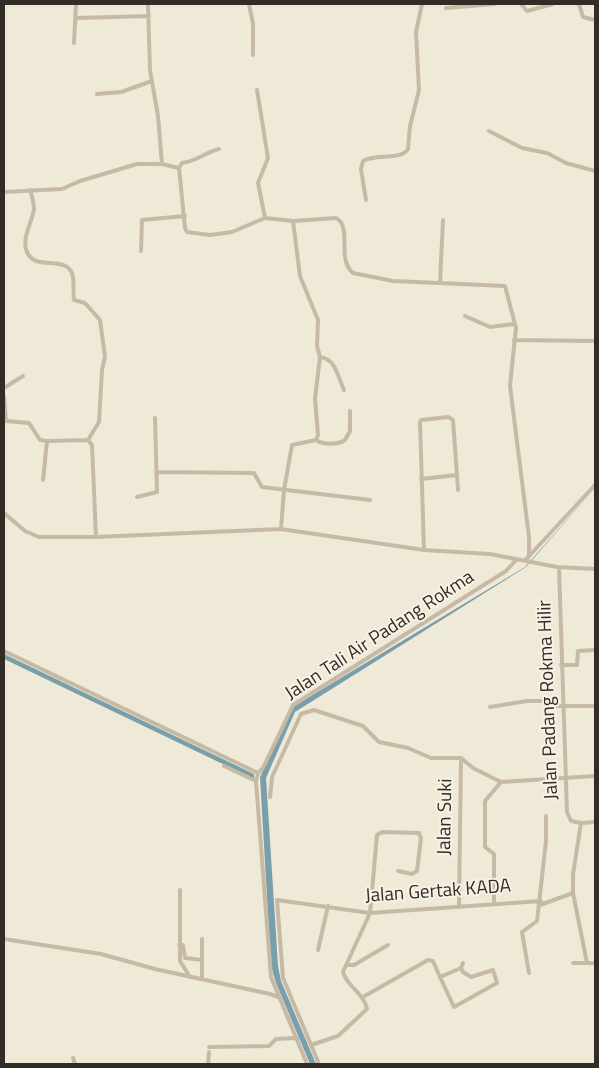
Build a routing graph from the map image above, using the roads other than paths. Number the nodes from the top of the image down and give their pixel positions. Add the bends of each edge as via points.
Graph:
1 (76, 4) edge
2 (148, 4) edge
3 (249, 4) edge
4 (422, 4) edge
5 (495, 4) edge
6 (521, 4) edge
7 (553, 4) edge
8 (579, 4) edge
9 (446, 8) dead end
10 (149, 16) junction
11 (76, 18) junction
12 (595, 20) edge
13 (74, 43) dead end
14 (253, 55) dead end
15 (152, 82) junction
16 (257, 90) dead end
17 (97, 94) dead end
18 (489, 131) dead end
19 (219, 149) dead end
20 (162, 164) junction
21 (179, 168) junction
22 (595, 171) edge
23 (30, 190) junction
24 (4, 192) edge
25 (366, 200) dead end
26 (185, 216) junction
27 (265, 218) junction
28 (443, 220) dead end
29 (292, 221) junction
30 (141, 251) dead end
31 (440, 283) junction
32 (464, 316) dead end
33 (514, 324) junction
34 (514, 340) junction
35 (595, 341) edge
36 (320, 357) junction
37 (23, 376) dead end
38 (4, 388) edge
39 (344, 390) dead end
40 (4, 396) edge
41 (350, 411) dead end
42 (155, 418) dead end
43 (88, 440) junction
44 (316, 440) junction
45 (47, 441) junction
46 (157, 472) junction
47 (457, 475) junction
48 (422, 478) junction
49 (44, 480) dead end
50 (595, 485) edge
51 (284, 490) junction
52 (458, 490) dead end
53 (137, 497) dead end
54 (370, 500) dead end
55 (4, 513) edge
56 (281, 529) junction
57 (96, 537) junction
58 (424, 550) junction
59 (517, 559) junction
60 (526, 559) junction
61 (559, 567) junction
62 (595, 569) edge
63 (595, 650) edge
64 (4, 651) edge
65 (561, 665) junction
66 (294, 705) junction
67 (565, 706) junction
68 (595, 706) edge
69 (490, 707) dead end
70 (301, 714) junction
71 (461, 758) junction
72 (224, 766) dead end
73 (258, 773) junction
74 (566, 776) junction
75 (595, 776) edge
76 (256, 781) junction
77 (501, 782) junction
78 (270, 797) dead end
79 (546, 816) dead end
80 (595, 822) edge
81 (581, 823) junction
82 (398, 871) dead end
83 (180, 890) dead end
84 (573, 893) junction
85 (494, 903) junction
86 (540, 903) junction
87 (328, 906) junction
88 (459, 907) junction
89 (370, 913) junction
90 (4, 939) edge
91 (202, 939) dead end
92 (180, 944) junction
93 (388, 945) dead end
94 (318, 950) dead end
95 (202, 960) junction
96 (586, 963) junction
97 (595, 963) edge
98 (572, 964) dead end
99 (346, 965) junction
100 (529, 974) dead end
101 (190, 977) junction
102 (440, 977) junction
103 (202, 979) junction
104 (363, 997) junction
105 (281, 998) junction
106 (297, 1038) junction
107 (311, 1045) junction
108 (73, 1058) dead end
109 (75, 1064) edge
110 (208, 1064) edge
111 (308, 1064) edge
112 (319, 1064) edge

1 - 11 street
2 - 10 street
3 - 14 street
4 - 25 street via 416,32 419,90 408,149 402,155 364,161
5 - 9 street
6 - 7 street via 527,11
8 - 12 street via 583,17
10 - 11 street
10 - 15 street
11 - 13 street
15 - 17 street via 121,92
15 - 20 street
16 - 27 street via 268,158 258,183
18 - 22 street via 522,148 547,153 566,163
19 - 21 street via 182,163
20 - 21 street
20 - 23 street via 137,164 62,189
21 - 26 street
23 - 24 street
23 - 43 street via 34,208 25,241 28,255 35,261 67,267 73,276 74,300 85,303 100,320 105,357 101,412
26 - 27 street via 187,232 210,235 232,232
26 - 30 street via 142,220
27 - 29 street
28 - 31 street
29 - 31 street via 340,220 345,240 345,262 353,273 393,281
29 - 36 street via 300,276 318,320
31 - 33 street via 505,286
32 - 33 street via 490,327
33 - 34 street
34 - 35 street
34 - 60 street via 510,386 529,537
36 - 39 street via 332,362
36 - 44 street via 315,400
37 - 38 street
40 - 45 street via 6,421 28,422 40,440
41 - 44 street via 350,431 345,440 320,443
42 - 46 street
43 - 45 street
43 - 57 street via 92,445
44 - 51 street via 292,445
45 - 49 street
46 - 51 street via 254,473 262,487
46 - 53 street via 157,492
47 - 48 street
47 - 48 street via 452,420 448,417 424,419 420,423
47 - 52 street
48 - 58 street
50 - 60 street
51 - 54 street
51 - 56 street
55 - 57 street via 25,531 39,537
56 - 57 street
56 - 58 street
58 - 59 street
59 - 60 street
59 - 66 street, Jalan Tali Air Padang Rokma via 506,571
60 - 61 street
61 - 62 street
61 - 65 street, Jalan Padang Rokma Hilir
63 - 65 street via 578,651 577,665
64 - 73 street
65 - 67 street, Jalan Padang Rokma Hilir
66 - 70 street
66 - 73 street, Jalan Tali Air Padang Rokma
67 - 68 street
67 - 69 street via 527,700
67 - 74 street, Jalan Padang Rokma Hilir
70 - 71 street via 314,710 362,726 379,742 408,748 431,758
70 - 78 street via 272,777
71 - 77 street
71 - 88 street, Jalan Suki
72 - 76 street
73 - 76 street, Jalan Tali Air Padang Rokma
74 - 75 street
74 - 77 street
74 - 81 street, Jalan Padang Rokma Hilir via 567,812 571,821
76 - 105 street via 271,976
77 - 85 street via 485,802 485,847 494,854
79 - 86 street
80 - 81 street
81 - 84 street
82 - 89 street via 412,874 416,871 421,838 418,833 382,832 378,835
83 - 92 street
84 - 86 street, Jalan Gertak KADA
84 - 96 street
85 - 86 street, Jalan Gertak KADA
85 - 88 street, Jalan Gertak KADA
86 - 100 street via 536,924 522,932
87 - 89 street, Jalan Gertak KADA
87 - 94 street
87 - 107 street, Jalan Gertak KADA via 277,900 283,978
88 - 89 street, Jalan Gertak KADA
89 - 99 street
90 - 101 street via 93,953
91 - 95 street
92 - 95 street via 184,945 185,958
92 - 101 street via 180,961
93 - 99 street via 354,965
95 - 103 street
96 - 97 street
96 - 98 street
99 - 104 street via 342,972 346,981
101 - 103 street
102 - 102 street via 454,1007 497,983 493,970 471,977 463,972 462,966
102 - 104 street via 430,959
103 - 105 street
104 - 107 street via 366,1011 339,1036
105 - 106 street
106 - 110 street via 276,1039 268,1047 209,1050
106 - 111 street
107 - 112 street
108 - 109 street

